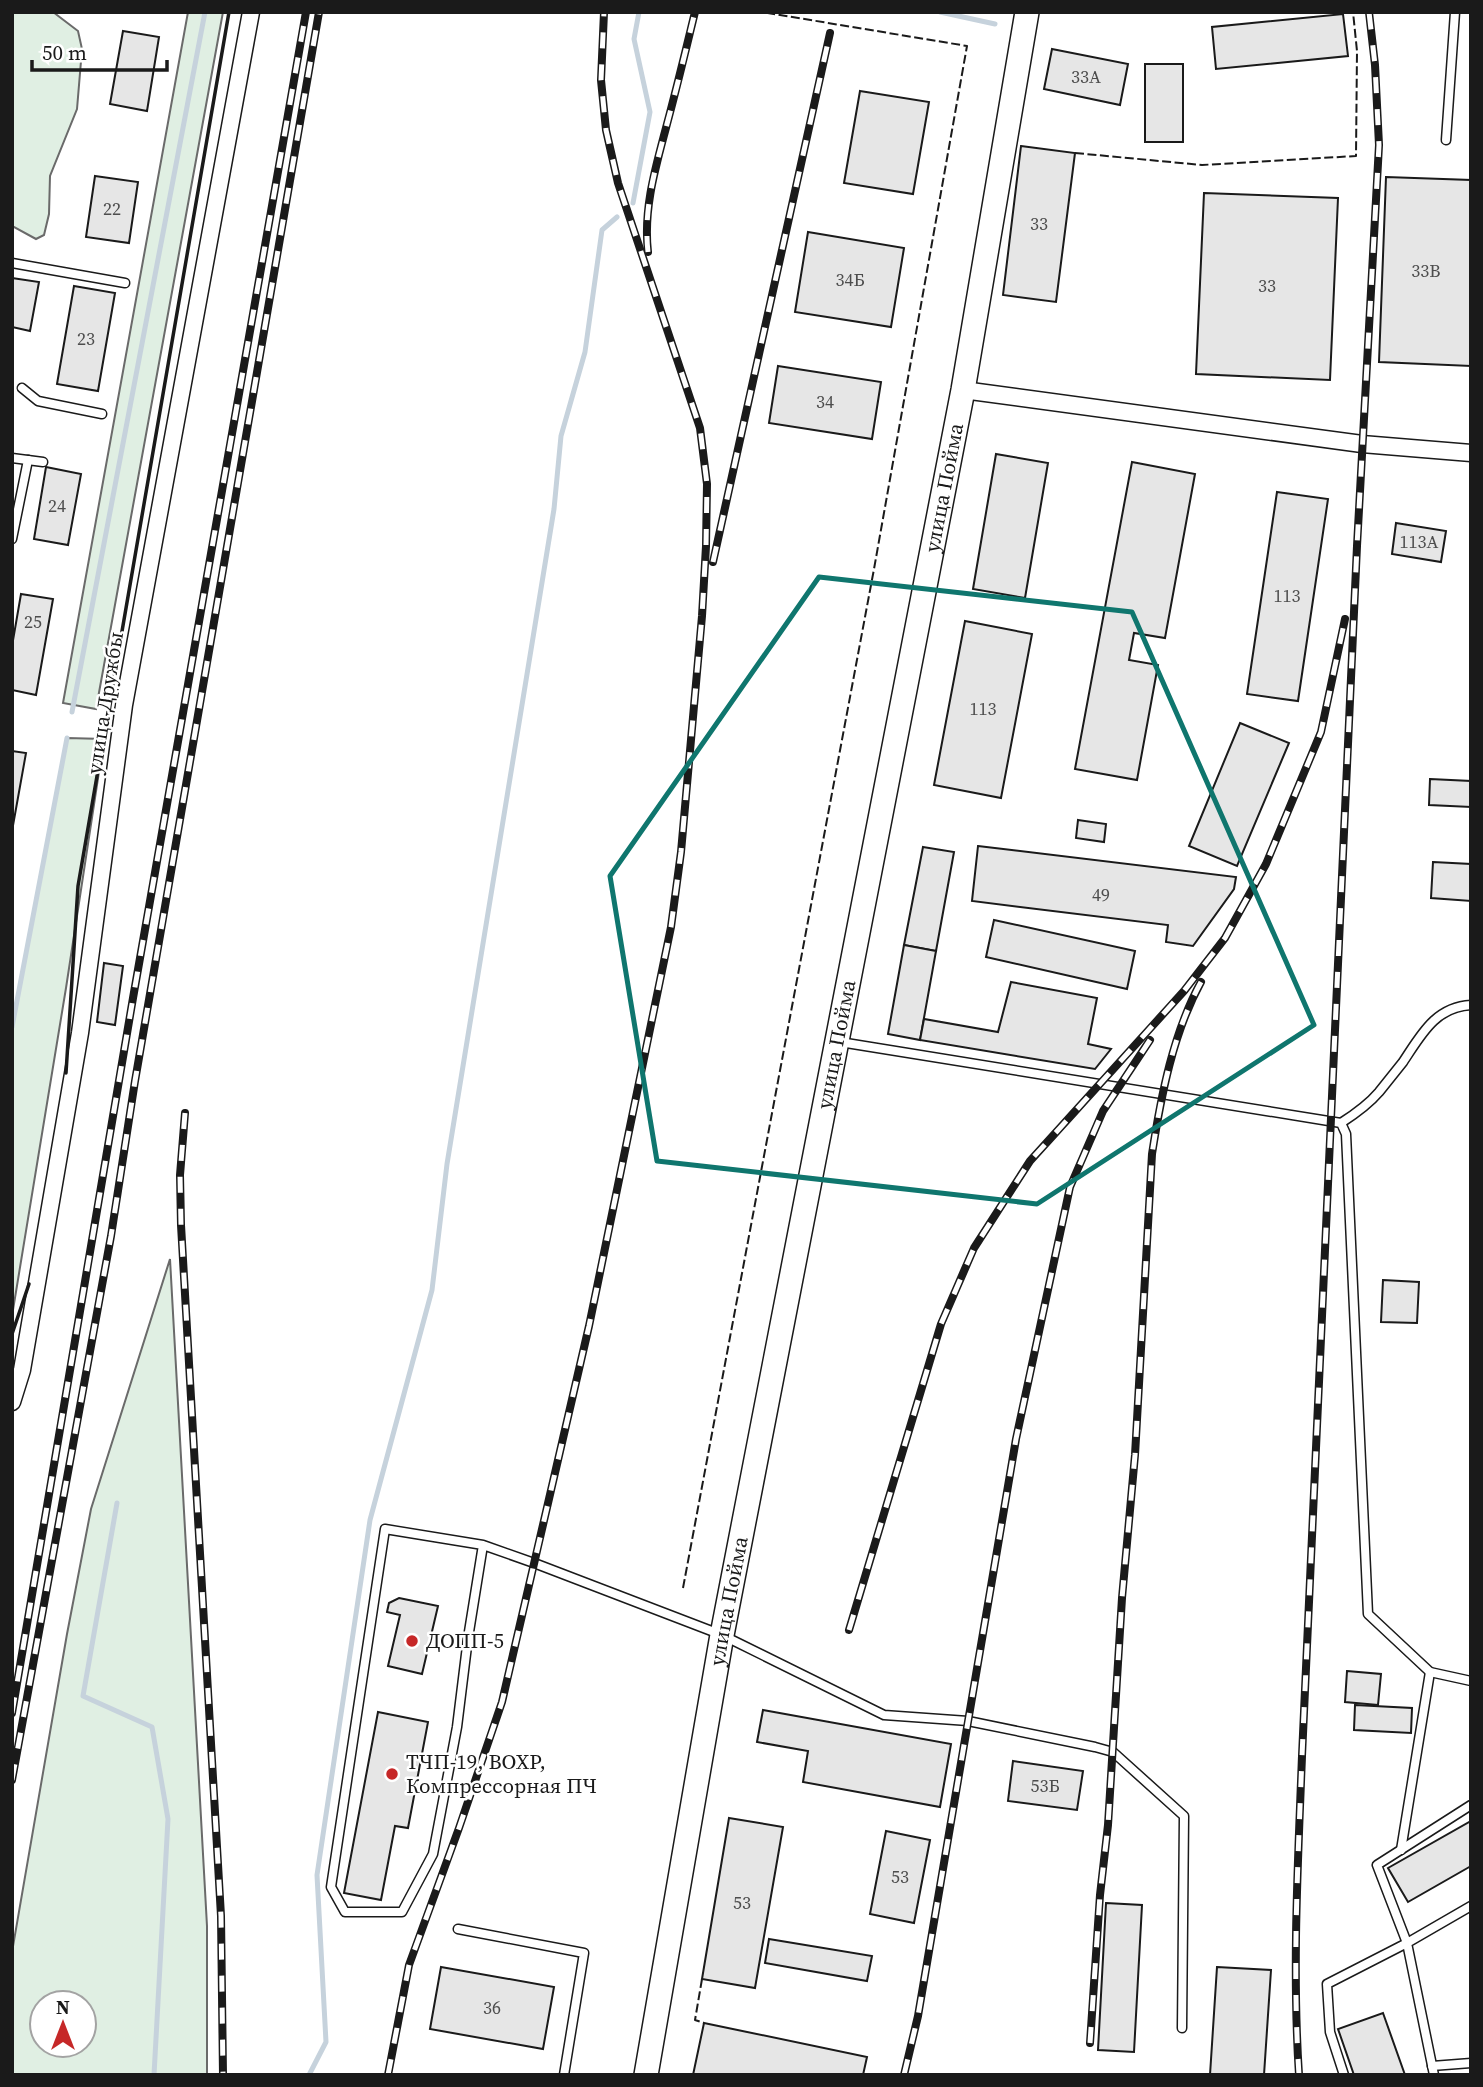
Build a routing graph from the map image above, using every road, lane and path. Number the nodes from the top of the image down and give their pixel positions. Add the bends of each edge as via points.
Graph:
1 (251, 12) edge
2 (1027, 12) edge
3 (1455, 12) edge
4 (1446, 140) dead end
5 (12, 263) edge
6 (125, 283) dead end
7 (22, 388) dead end
8 (963, 390) junction
9 (102, 414) dead end
10 (1471, 453) edge
11 (12, 458) edge
12 (28, 460) junction
13 (43, 462) dead end
14 (12, 539) edge
15 (1471, 1005) edge
16 (837, 1042) junction
17 (1341, 1123) junction
18 (12, 1402) edge
19 (483, 1545) junction
20 (722, 1635) junction
21 (1430, 1672) junction
22 (1471, 1681) edge
23 (1471, 1805) edge
24 (1401, 1850) junction
25 (1471, 1906) edge
26 (457, 1929) dead end
27 (1407, 1943) junction
28 (1182, 2028) dead end
29 (1471, 2063) edge
30 (1433, 2070) edge
31 (564, 2075) edge
32 (646, 2075) edge
33 (1344, 2075) edge

1 - 18 street, улица Дружбы via 124,705 80,1033 22,1370
2 - 8 main road, улица Пойма
3 - 4 lane
5 - 6 lane
7 - 9 lane via 38,401
8 - 10 street via 1362,444
8 - 16 main road, улица Пойма
11 - 12 lane
12 - 13 lane
12 - 14 lane
15 - 17 lane via 1438,1015 1379,1092
16 - 17 lane
16 - 20 main road, улица Пойма
17 - 21 lane via 1346,1134 1368,1614
19 - 19 lane via 433,1854 402,1912 345,1912 331,1887 385,1529
19 - 20 lane
20 - 28 lane via 884,1715 968,1721 1113,1752 1184,1816
20 - 32 main road, улица Пойма
21 - 22 lane
21 - 24 lane
23 - 24 lane
24 - 27 lane via 1377,1865
25 - 27 lane
26 - 31 lane via 584,1953
27 - 30 lane
27 - 33 lane via 1327,1984 1330,2032
29 - 30 lane

